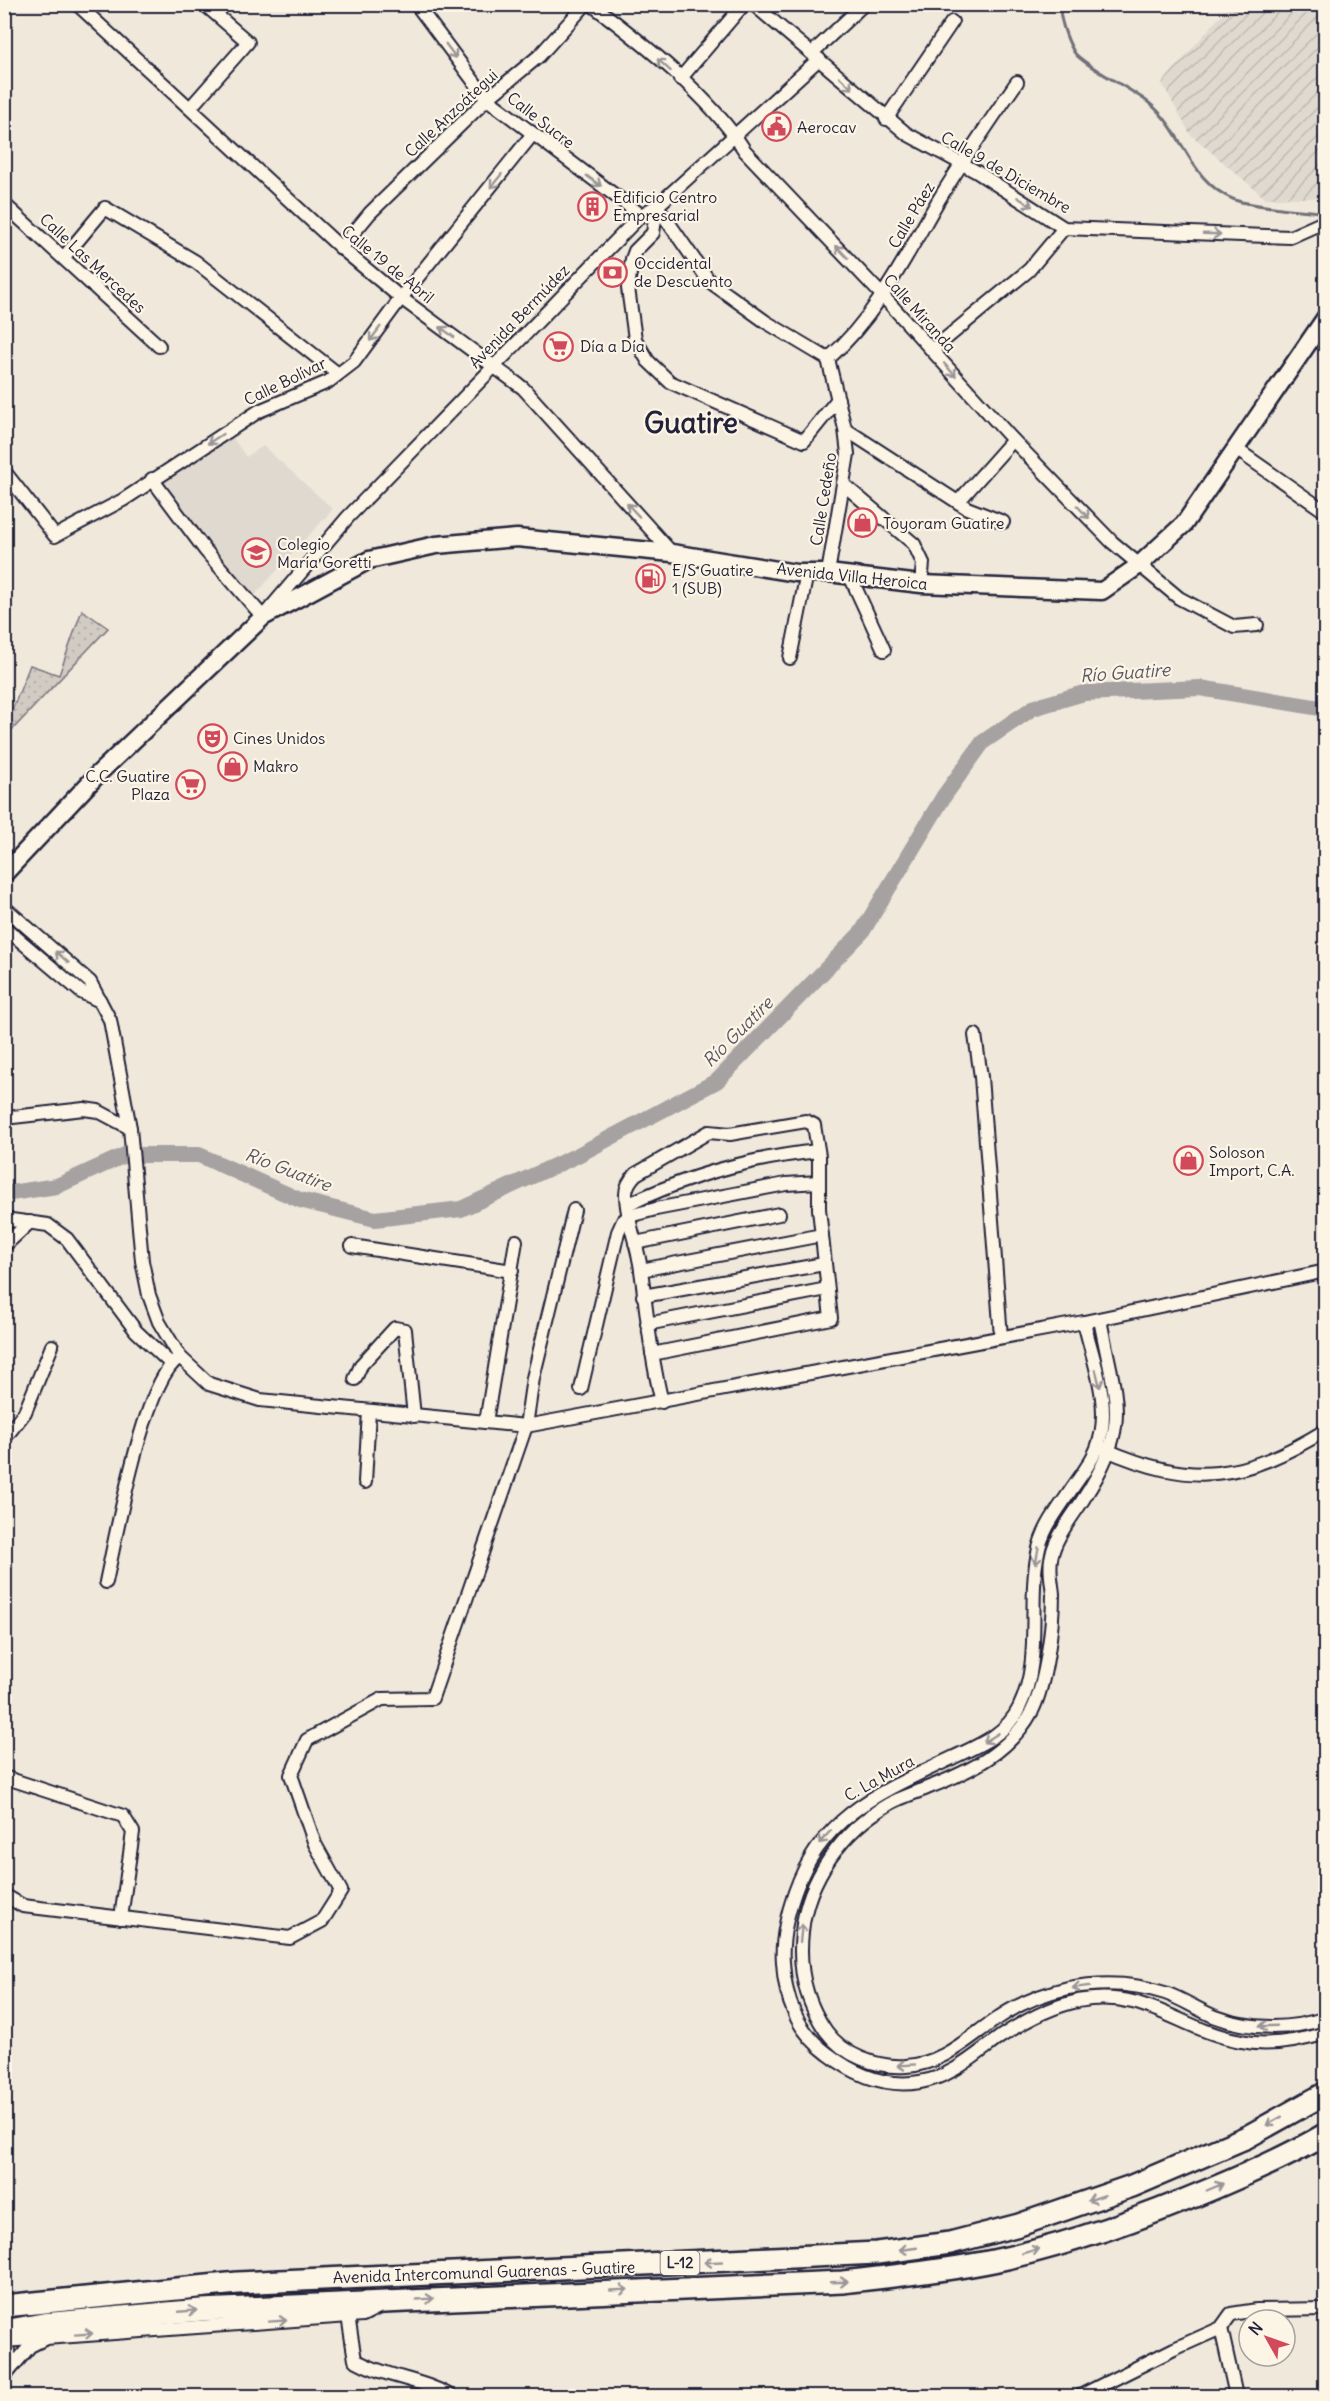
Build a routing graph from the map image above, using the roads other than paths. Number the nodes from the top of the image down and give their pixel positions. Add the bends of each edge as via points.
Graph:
1 (77, 4) edge
2 (204, 4) edge
3 (416, 4) edge
4 (586, 4) edge
5 (591, 4) edge
6 (744, 4) edge
7 (753, 4) edge
8 (864, 4) edge
9 (952, 22) dead end
10 (816, 56) junction
11 (680, 80) junction
12 (1017, 82) dead end
13 (487, 99) junction
14 (190, 108) junction
15 (886, 119) junction
16 (532, 135) junction
17 (735, 135) junction
18 (961, 164) junction
19 (4, 204) edge
20 (657, 206) junction
21 (641, 216) junction
22 (1326, 221) edge
23 (1064, 228) junction
24 (341, 248) junction
25 (64, 257) junction
26 (882, 295) junction
27 (401, 298) junction
28 (1326, 317) edge
29 (159, 346) dead end
30 (932, 350) junction
31 (828, 359) junction
32 (494, 365) junction
33 (338, 374) junction
34 (838, 399) junction
35 (845, 429) junction
36 (1013, 440) junction
37 (1236, 449) junction
38 (4, 471) edge
39 (148, 482) junction
40 (843, 484) junction
41 (958, 502) junction
42 (1326, 512) edge
43 (1003, 522) dead end
44 (672, 553) junction
45 (1138, 566) junction
46 (807, 573) junction
47 (828, 573) junction
48 (850, 576) junction
49 (921, 584) junction
50 (262, 617) junction
51 (1257, 625) dead end
52 (884, 650) dead end
53 (790, 658) dead end
54 (4, 874) edge
55 (4, 907) edge
56 (4, 927) edge
57 (100, 1000) junction
58 (975, 1035) dead end
59 (4, 1118) edge
60 (130, 1128) junction
61 (818, 1151) junction
62 (819, 1182) junction
63 (574, 1210) dead end
64 (628, 1211) junction
65 (779, 1214) dead end
66 (4, 1219) edge
67 (30, 1222) junction
68 (822, 1235) junction
69 (516, 1241) dead end
70 (635, 1243) junction
71 (4, 1246) edge
72 (352, 1246) dead end
73 (824, 1264) junction
74 (641, 1270) junction
75 (512, 1271) junction
76 (1326, 1271) edge
77 (827, 1289) junction
78 (643, 1296) junction
79 (1100, 1319) junction
80 (1084, 1322) junction
81 (647, 1324) junction
82 (1001, 1337) junction
83 (52, 1346) dead end
84 (652, 1354) junction
85 (175, 1360) junction
86 (355, 1379) dead end
87 (581, 1389) dead end
88 (662, 1402) junction
89 (369, 1411) junction
90 (414, 1416) junction
91 (486, 1422) junction
92 (526, 1426) junction
93 (1326, 1431) edge
94 (4, 1439) edge
95 (1098, 1446) junction
96 (1111, 1452) junction
97 (365, 1482) dead end
98 (105, 1582) dead end
99 (4, 1777) edge
100 (4, 1895) edge
101 (121, 1918) junction
102 (1326, 2018) edge
103 (1326, 2033) edge
104 (1326, 2093) edge
105 (1326, 2134) edge
106 (4, 2299) edge
107 (43, 2301) junction
108 (392, 2301) junction
109 (4, 2306) edge
110 (1326, 2309) edge
111 (348, 2316) junction
112 (1221, 2328) junction
113 (4, 2331) edge
114 (48, 2336) junction
115 (4, 2341) edge
116 (4, 2346) edge
117 (4, 2372) edge
118 (4, 2377) edge
119 (451, 2397) edge
120 (1080, 2397) edge
121 (1236, 2397) edge

1 - 14 street, Calle 19 de Abril
2 - 14 street via 248,42
3 -> 13 street, Calle Sucre
4 - 13 street, Calle Anzoátegui via 539,56
11 -> 5 street, Calle Miranda
6 - 11 street
7 - 10 street, Calle 9 de Diciembre
8 - 10 street, Avenida Bermúdez
9 - 15 street
10 -> 15 street, Calle 9 de Diciembre
10 - 17 street, Avenida Bermúdez
11 - 17 street, Calle Miranda
12 - 18 street, Calle Páez
13 - 16 street, Calle Sucre
13 - 24 street, Calle Anzoátegui via 370,213
14 - 24 street, Calle 19 de Abril
15 - 18 street, Calle 9 de Diciembre
16 -> 21 street, Calle Sucre
16 -> 27 street, Calle Bolívar
17 - 20 street, Avenida Bermúdez
26 -> 17 street, Calle Miranda via 745,151
18 -> 23 street, Calle 9 de Diciembre
18 - 26 street, Calle Páez
19 - 25 street, Calle Las Mercedes
20 - 21 street, Avenida Bermúdez
20 - 31 street via 709,280 766,322
20 - 34 street via 653,233 632,259 628,288 635,339 648,361 670,382 804,441
21 - 32 street, Avenida Bermúdez
23 -> 22 street, Calle 9 de Diciembre via 1290,237
23 - 30 street via 1029,270
24 - 27 street, Calle 19 de Abril
25 - 29 street, Calle Las Mercedes
25 - 33 street via 105,208 196,262
26 - 30 street, Calle Miranda
26 - 31 street, Calle Páez via 847,342
32 -> 27 street, Calle 19 de Abril
27 -> 33 street, Calle Bolívar via 354,362
28 - 37 main road, Avenida Villa Heroica
30 -> 36 street, Calle Miranda
31 - 34 street, Calle Cedeño
44 -> 32 street, Calle 19 de Abril via 523,388
32 - 50 street, Avenida Bermúdez via 348,517
33 -> 39 street, Calle Bolívar via 328,382 259,411
34 - 35 street, Calle Cedeño
35 - 40 street, Calle Cedeño via 849,454
35 - 41 street
36 - 41 street
36 -> 45 street, Calle Miranda
37 - 42 street
37 - 45 main road, Avenida Villa Heroica via 1184,524
38 - 39 street, Calle Bolívar via 55,536 123,500
39 - 50 street
40 - 47 street, Calle Cedeño
40 - 49 street via 914,544 923,563
41 - 43 street
44 - 46 main road, Avenida Villa Heroica
44 - 50 main road, Avenida Villa Heroica via 517,538 436,545 369,560
45 - 49 main road, Avenida Villa Heroica via 1102,591
45 - 51 street, Calle Miranda via 1179,598 1215,618 1234,627
46 - 47 main road, Avenida Villa Heroica
46 - 53 street
47 - 48 main road, Avenida Villa Heroica
48 - 49 main road, Avenida Villa Heroica
48 - 52 street
50 - 54 main road, Avenida Villa Heroica via 99,773
57 -> 55 street via 90,982
56 - 57 street via 81,992
57 - 60 street via 110,1020
58 - 82 street
59 - 60 street via 84,1109 98,1111
60 - 85 street via 142,1261 149,1295
61 - 62 street
61 - 64 street via 773,1156 706,1172
61 - 64 street via 814,1125 806,1121 730,1134 709,1132 636,1174 626,1191
62 - 64 street
62 - 68 street
63 - 92 street via 533,1378
64 - 70 street
64 - 87 street via 618,1232
65 - 70 street
66 - 67 street
67 - 71 street
67 - 85 street via 48,1226 67,1239 136,1331
68 - 73 street
68 - 74 street
69 - 75 street
70 - 74 street
72 - 75 street
73 - 77 street
73 - 78 street
74 - 78 street
75 - 91 street
76 - 79 street
77 - 81 street
77 - 84 street via 831,1318
78 - 81 street
79 - 80 street
79 - 96 street via 1116,1388 1117,1428
80 - 82 street
80 -> 95 street, C. La Mura via 1102,1396 1104,1414
81 - 84 street
82 - 88 street
83 - 94 street via 25,1412
84 - 88 street
85 - 89 street via 209,1384 260,1400
85 - 98 street via 152,1398
86 - 90 street via 361,1365 395,1328 405,1330
88 - 92 street
89 - 90 street
89 - 97 street
90 - 91 street
91 - 92 street
92 - 101 street via 432,1698 382,1699 307,1740 291,1775 315,1844 340,1891 322,1921 290,1938
93 - 96 street via 1289,1453 1256,1465 1204,1474 1174,1473
95 - 96 street
95 -> 103 street, C. La Mura via 1039,1546 1033,1649 1020,1707 999,1733 869,1798 819,1844 799,1880 783,1938 785,1987 791,2008 809,2038 839,2063 877,2081 898,2083 943,2076 1042,2013 1093,1999 1135,2001 1216,2035 1252,2043
102 -> 96 street via 1299,2025 1254,2027 1141,1987 1120,1984 1068,1988 1017,2006 945,2055 905,2067 876,2063 846,2051 830,2037 810,2007 800,1947 803,1922 819,1876 833,1852 870,1816 891,1802 979,1765 1021,1728 1032,1710 1044,1671 1054,1548
99 - 101 street via 123,1816 134,1832
100 - 101 street via 23,1906
104 -> 107 highway, Avenida Intercomunal Guarenas - Guatire / L-12 via 1247,2137 1189,2163 1019,2225 950,2243 877,2253 238,2283
108 -> 105 highway, Avenida Intercomunal Guarenas - Guatire / L-12 via 843,2282 994,2261 1149,2216
106 - 107 street, Avenida Intercomunal Guarenas - Guatire / L-12
107 - 109 highway, Avenida Intercomunal Guarenas - Guatire / L-12
108 - 111 street, Avenida Intercomunal Guarenas - Guatire / L-12 via 363,2315
113 -> 108 highway, Avenida Intercomunal Guarenas - Guatire / L-12 via 201,2310
110 - 112 street via 1245,2311 1231,2314
114 -> 111 street, Avenida Intercomunal Guarenas - Guatire / L-12
111 - 119 street via 355,2360 377,2372 438,2389
112 - 120 street
112 - 121 street
114 - 115 street, Avenida Intercomunal Guarenas - Guatire / L-12
114 - 118 street via 30,2346
116 - 117 street via 10,2360

